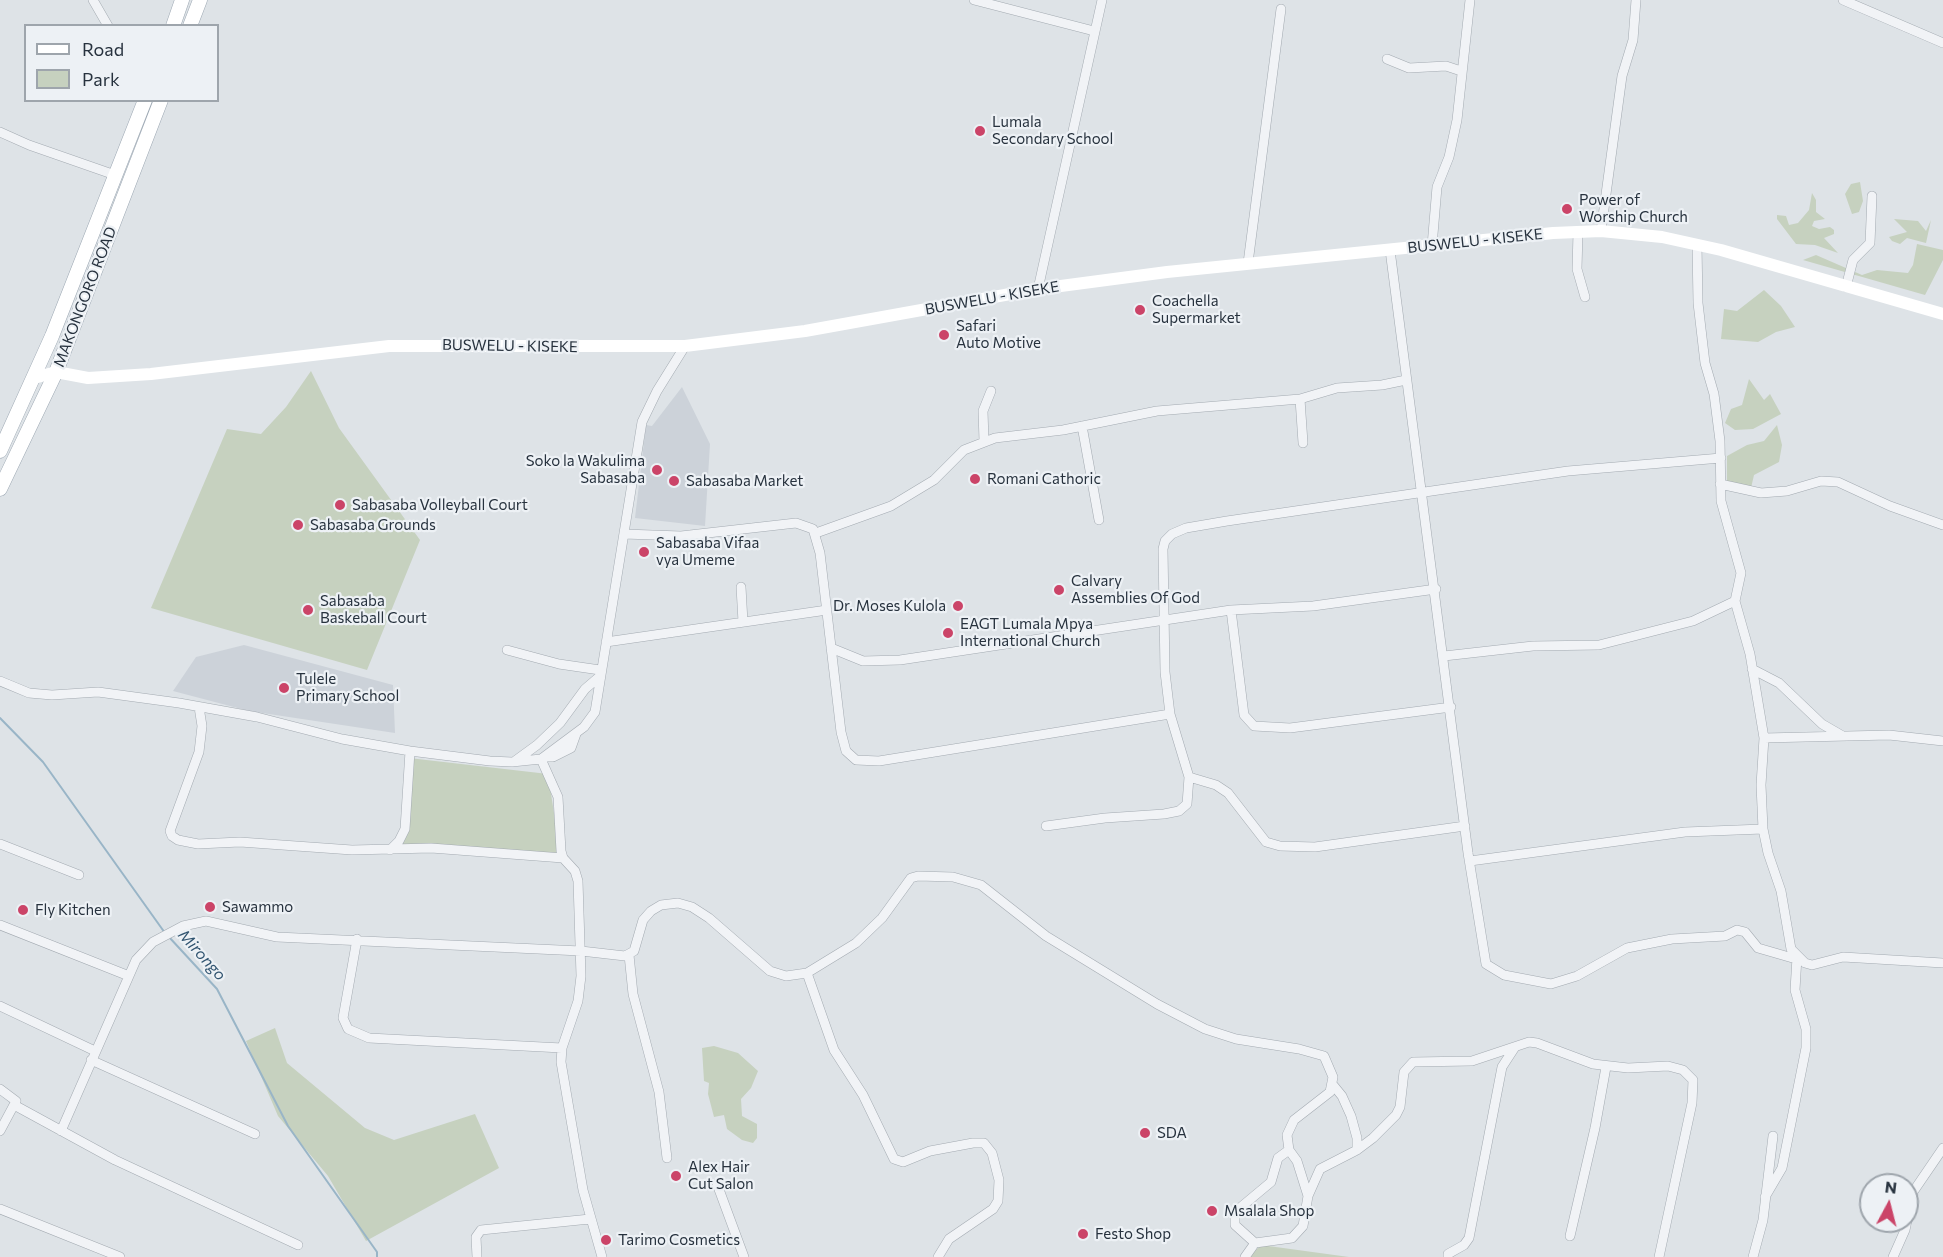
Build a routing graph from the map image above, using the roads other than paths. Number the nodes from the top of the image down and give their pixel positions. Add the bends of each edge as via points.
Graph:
1 (93, 0) edge
2 (182, 0) edge
3 (200, 0) edge
4 (974, 0) edge
5 (1102, 0) edge
6 (1470, 0) edge
7 (1636, 0) edge
8 (1843, 0) edge
9 (1281, 9) dead end
10 (107, 24) edge
11 (174, 24) edge
12 (191, 24) edge
13 (1094, 31) junction
14 (1943, 42) edge
15 (1387, 58) dead end
16 (1461, 71) junction
17 (160, 102) edge
18 (140, 104) edge
19 (0, 132) edge
20 (116, 174) junction
21 (1872, 196) dead end
22 (1601, 231) junction
23 (1578, 232) junction
24 (1697, 245) junction
25 (1432, 246) junction
26 (1390, 250) junction
27 (1248, 263) junction
28 (1846, 287) junction
29 (1038, 289) junction
30 (1585, 297) dead end
31 (1943, 314) edge
32 (685, 346) junction
33 (56, 372) junction
34 (34, 378) junction
35 (1406, 380) junction
36 (991, 391) dead end
37 (1299, 399) junction
38 (1082, 426) junction
39 (984, 441) junction
40 (1303, 443) dead end
41 (0, 452) edge
42 (1721, 458) junction
43 (1720, 484) junction
44 (0, 489) edge
45 (1423, 494) junction
46 (1099, 519) dead end
47 (1943, 525) edge
48 (816, 533) junction
49 (624, 534) junction
50 (741, 586) dead end
51 (1436, 589) junction
52 (1735, 601) junction
53 (826, 610) junction
54 (1231, 610) junction
55 (743, 622) junction
56 (1166, 622) junction
57 (606, 642) junction
58 (831, 648) junction
59 (507, 650) dead end
60 (1444, 656) junction
61 (1752, 669) junction
62 (600, 673) junction
63 (0, 681) edge
64 (199, 707) junction
65 (1451, 707) junction
66 (1170, 714) junction
67 (1841, 735) junction
68 (1764, 738) junction
69 (1943, 741) edge
70 (410, 751) junction
71 (543, 758) junction
72 (512, 762) junction
73 (1189, 777) junction
74 (1046, 826) dead end
75 (1465, 826) junction
76 (1763, 829) junction
77 (0, 844) edge
78 (390, 850) junction
79 (563, 858) junction
80 (1470, 861) junction
81 (79, 874) dead end
82 (0, 925) edge
83 (357, 939) junction
84 (581, 951) junction
85 (629, 955) junction
86 (1796, 958) junction
87 (1943, 963) edge
88 (807, 973) junction
89 (129, 975) junction
90 (0, 1006) edge
91 (1517, 1046) junction
92 (562, 1048) junction
93 (93, 1056) junction
94 (1606, 1067) junction
95 (1333, 1085) junction
96 (0, 1089) edge
97 (16, 1106) junction
98 (0, 1131) edge
99 (61, 1131) junction
100 (255, 1134) dead end
101 (1773, 1136) dead end
102 (1943, 1148) edge
103 (1289, 1150) junction
104 (1357, 1150) junction
105 (667, 1158) dead end
106 (717, 1184) dead end
107 (1308, 1196) junction
108 (1765, 1197) junction
109 (0, 1209) edge
110 (590, 1219) junction
111 (1570, 1236) dead end
112 (1255, 1243) junction
113 (298, 1245) dead end
114 (120, 1257) edge
115 (477, 1257) edge
116 (602, 1257) edge
117 (744, 1257) edge
118 (938, 1257) edge
119 (1245, 1257) edge
120 (1448, 1257) edge
121 (1659, 1257) edge
122 (1752, 1257) edge
123 (1893, 1257) edge

1 - 10 street
2 - 11 main road
3 - 12 main road
4 - 13 street
5 - 13 street
6 - 16 street
7 - 22 street via 1633,40 1620,86
8 - 14 street
9 - 27 street
13 - 29 street
15 - 16 street via 1409,68 1446,66
16 - 25 street via 1454,136 1434,201
17 - 33 main road, MAKONGORO ROAD
18 - 20 main road, MAKONGORO ROAD
19 - 20 street
20 - 34 main road, MAKONGORO ROAD
21 - 28 street via 1870,243 1853,260
22 - 23 main road, BUSWELU - KISEKE
22 - 24 main road, BUSWELU - KISEKE via 1646,234
23 - 25 main road, BUSWELU - KISEKE
23 - 30 street via 1577,269
24 - 28 main road, BUSWELU - KISEKE
24 - 42 street via 1702,343 1714,394
25 - 26 main road, BUSWELU - KISEKE
26 - 27 main road, BUSWELU - KISEKE
26 - 35 street
27 - 29 main road, BUSWELU - KISEKE
28 - 31 main road, BUSWELU - KISEKE
29 - 32 main road, BUSWELU - KISEKE via 805,331
32 - 33 main road, BUSWELU - KISEKE via 422,344 122,376 78,378
32 - 49 street via 642,422
33 - 34 main road, BUSWELU - KISEKE
33 - 44 main road, MAKONGORO ROAD
34 - 41 main road, MAKONGORO ROAD
35 - 37 street via 1337,388
35 - 45 street
36 - 39 street via 983,411
37 - 38 street via 1157,411
37 - 40 street
38 - 39 street
38 - 46 street
39 - 48 street via 964,450 934,480 891,506
42 - 43 street
42 - 45 street via 1568,471
43 - 47 street via 1761,494 1821,481 1838,482
43 - 52 street via 1727,530 1741,573
45 - 51 street
45 - 56 street via 1353,501 1176,532 1163,544
48 - 49 street via 801,523 681,536
48 - 53 street
49 - 57 street
50 - 55 street
51 - 54 street via 1343,602
51 - 60 street
52 - 60 street via 1693,621 1608,644 1533,646
52 - 61 street
53 - 55 street
53 - 58 street
54 - 56 street
54 - 65 street via 1244,715 1254,726 1290,728
55 - 57 street
56 - 58 street via 878,662 863,661
56 - 66 street
57 - 62 street
58 - 66 street via 841,732 846,751 856,760 879,761
59 - 62 street
60 - 65 street
61 - 67 street via 1779,683 1822,724
61 - 68 street
62 - 71 street via 592,720
62 - 72 street via 560,723
63 - 64 street via 29,693 122,694
64 - 70 street
64 - 78 street via 199,752 172,823 172,836 198,844 240,842
65 - 75 street
66 - 73 street
67 - 68 street
67 - 69 street via 1911,736
68 - 76 street
70 - 72 street
70 - 78 street via 405,829
71 - 72 street
71 - 79 street via 558,797
73 - 74 street via 1187,804 1179,812
73 - 75 street via 1228,792 1266,842 1280,846 1315,847
75 - 80 street
76 - 80 street via 1685,832
76 - 86 street via 1781,891 1788,939
77 - 81 street
78 - 79 street via 431,848
79 - 84 street via 578,881
80 - 86 street via 1484,956 1492,970 1504,975 1540,983 1563,982 1627,948 1672,939 1725,936 1737,930 1745,932 1758,948
82 - 89 street
83 - 84 street
83 - 89 street via 263,935 206,921 161,936 145,948
83 - 92 street via 343,1018 348,1029 385,1040
84 - 85 street
84 - 92 street via 578,1001
85 - 88 street via 634,951 643,920 651,911 678,903 708,918 770,971 786,976
85 - 105 street via 633,994 659,1092
86 - 87 street via 1812,965 1843,957
86 - 108 street via 1795,990 1806,1029 1806,1048 1782,1168
88 - 95 street via 839,956 870,931 911,878 969,880 993,893 1046,936 1205,1029 1324,1056
88 - 118 street via 834,1050 863,1095 894,1160 903,1162 930,1151 973,1143 984,1143 992,1153 1000,1192 998,1201 993,1209 949,1239
89 - 93 street
90 - 93 street
91 - 94 street via 1537,1043
91 - 104 street via 1472,1061 1413,1062 1404,1072 1396,1115
91 - 120 street via 1502,1067 1469,1238
92 - 110 street
93 - 99 street
93 - 100 street
94 - 111 street
94 - 121 street via 1668,1066 1694,1080
95 - 103 street via 1326,1098 1289,1127
95 - 104 street via 1353,1122
96 - 97 street via 14,1097
97 - 98 street
97 - 99 street
99 - 113 street via 168,1186
101 - 108 street
102 - 123 street via 1913,1192 1905,1230
103 - 107 street via 1297,1161
103 - 112 street via 1278,1158 1271,1182 1235,1212 1235,1225
104 - 107 street via 1320,1169
106 - 117 street
107 - 112 street via 1298,1235
108 - 122 street
109 - 114 street
110 - 115 street via 481,1230 476,1237
110 - 116 street
112 - 119 street

